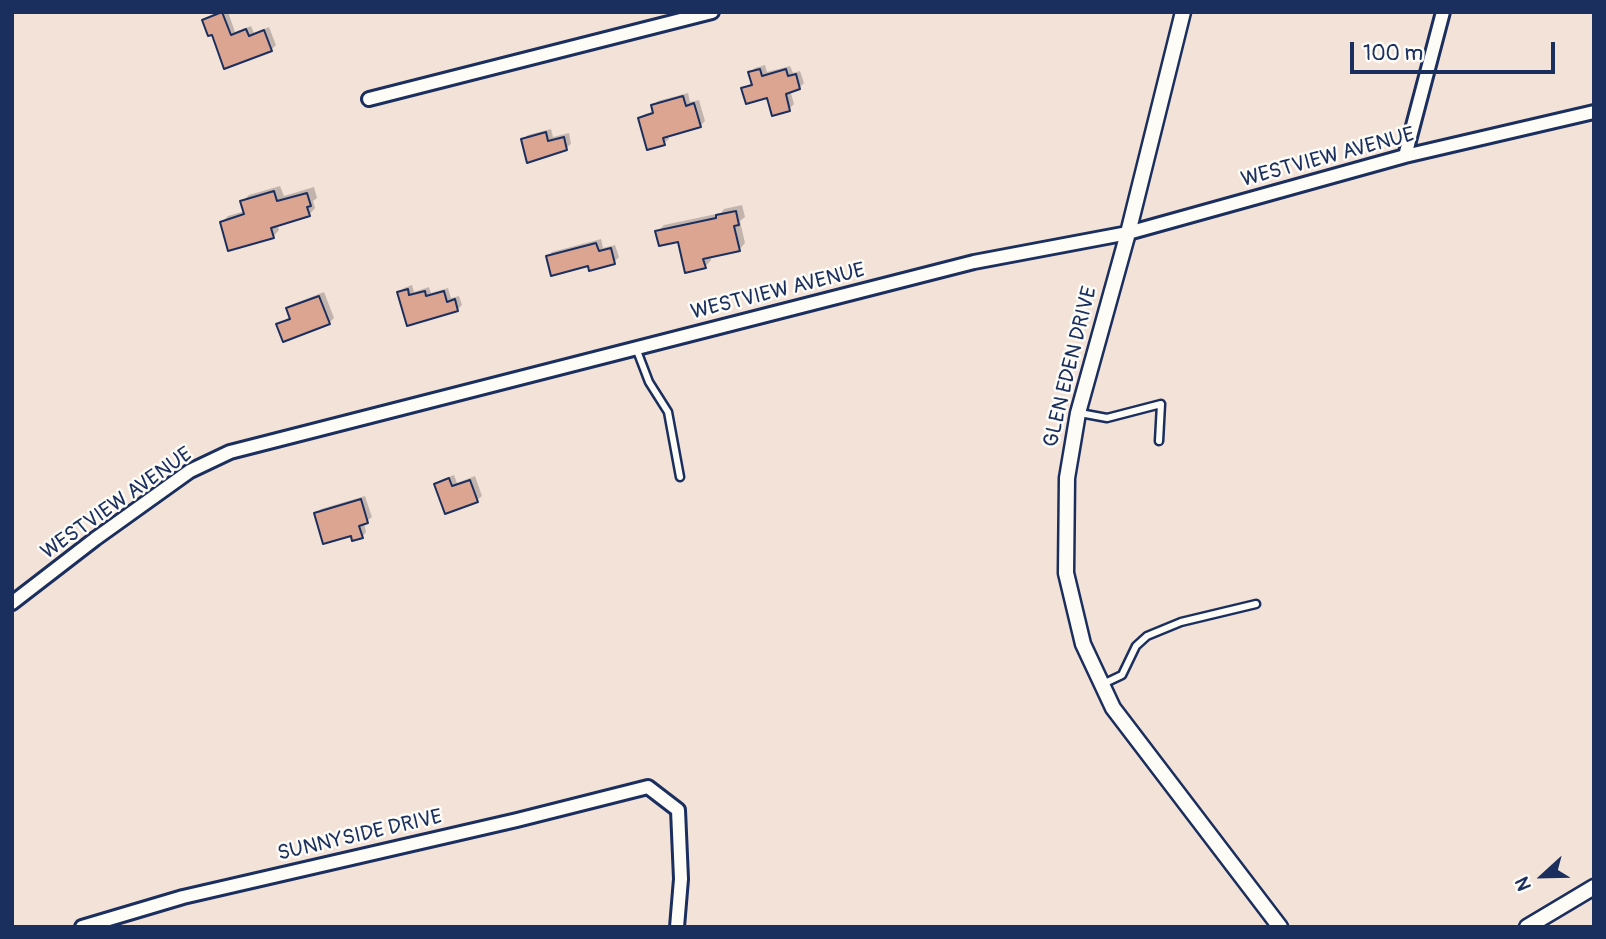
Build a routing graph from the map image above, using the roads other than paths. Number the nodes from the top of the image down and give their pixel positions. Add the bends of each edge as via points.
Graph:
1 (712, 12) edge
2 (1183, 12) edge
3 (1443, 12) edge
4 (369, 99) dead end
5 (1594, 112) edge
6 (1405, 156) junction
7 (1128, 233) junction
8 (636, 348) junction
9 (1078, 413) junction
10 (1159, 442) dead end
11 (680, 477) dead end
12 (12, 603) edge
13 (1256, 604) dead end
14 (1102, 685) junction
15 (1594, 887) edge
16 (82, 927) edge
17 (677, 927) edge
18 (1280, 927) edge
19 (1527, 927) edge

1 - 4 street
2 - 7 street, GLEN EDEN DRIVE
3 - 6 street
5 - 6 street, WESTVIEW AVENUE
6 - 7 street, WESTVIEW AVENUE
7 - 8 street, WESTVIEW AVENUE via 974,262
7 - 9 street, GLEN EDEN DRIVE
8 - 11 lane via 649,382 668,412
8 - 12 street, WESTVIEW AVENUE via 230,452 190,471
9 - 10 lane via 1107,418 1161,404
9 - 14 street, GLEN EDEN DRIVE via 1067,478 1066,573 1083,644
13 - 14 lane via 1181,622 1147,636 1136,646 1122,675
14 - 18 street, GLEN EDEN DRIVE via 1113,708
15 - 19 street
16 - 17 street, SUNNYSIDE DRIVE via 183,897 648,787 678,810 681,879

